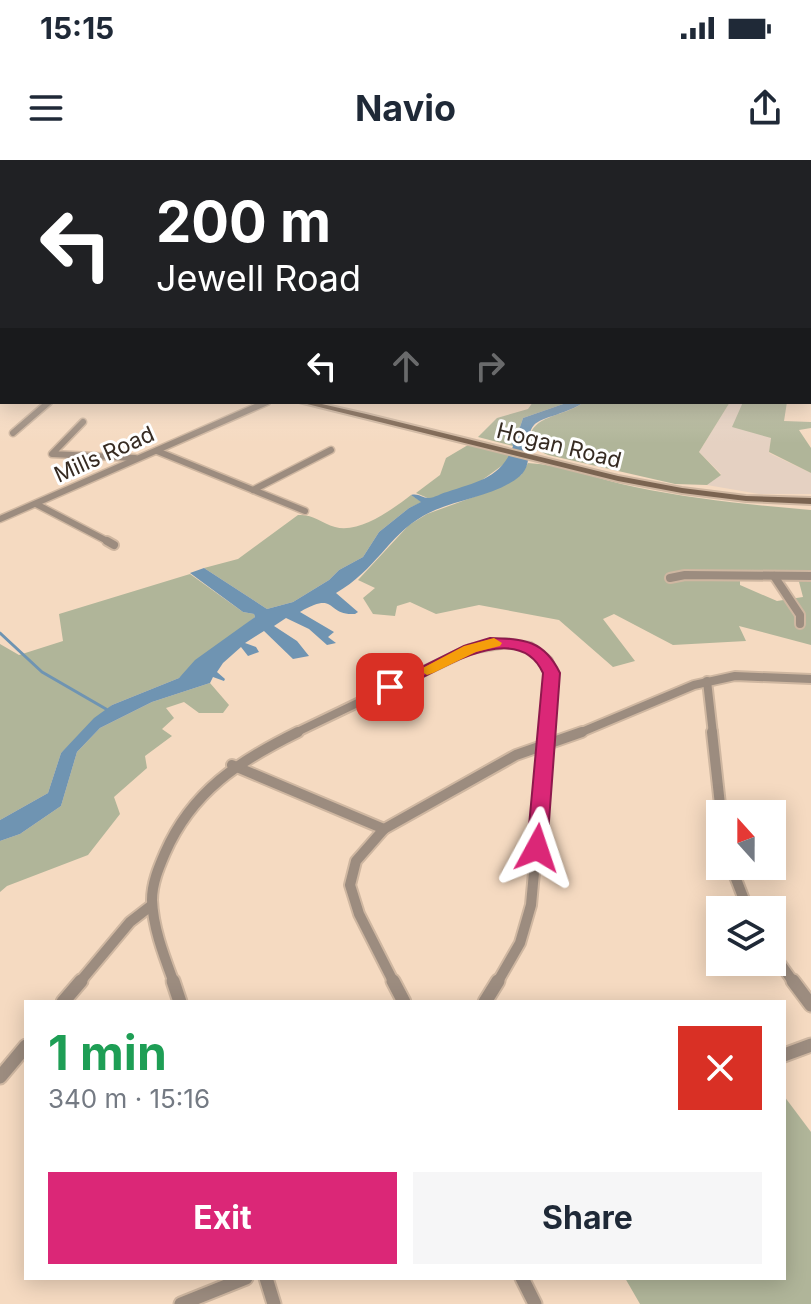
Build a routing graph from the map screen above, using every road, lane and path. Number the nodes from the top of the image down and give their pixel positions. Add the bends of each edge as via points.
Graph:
1 (47, 404) edge
2 (263, 404) edge
3 (311, 404) edge
4 (83, 422) dead end
5 (13, 433) dead end
6 (331, 450) dead end
7 (157, 451) junction
8 (139, 458) junction
9 (253, 490) junction
10 (811, 501) edge
11 (36, 504) junction
12 (305, 511) dead end
13 (0, 519) edge
14 (114, 545) dead end
15 (774, 576) junction
16 (811, 576) edge
17 (670, 578) dead end
18 (800, 624) dead end
19 (811, 679) edge
20 (707, 681) junction
21 (546, 743) junction
22 (232, 765) junction
23 (720, 800) edge
24 (384, 829) junction
25 (152, 905) junction
26 (786, 971) edge
27 (65, 1000) edge
28 (179, 1000) edge
29 (403, 1000) edge
30 (486, 1000) edge
31 (811, 1005) edge
32 (811, 1045) edge
33 (24, 1048) edge
34 (786, 1054) edge
35 (0, 1077) edge
36 (241, 1280) edge
37 (267, 1280) edge
38 (523, 1280) edge
39 (181, 1304) edge
40 (274, 1304) edge
41 (535, 1304) edge

1 - 5 street
2 - 7 street, Mills Road
3 - 10 main road, Hogan Road via 686,492
4 - 8 street via 52,454
6 - 9 street
7 - 8 street, Mills Road
7 - 9 street
8 - 11 street, Mills Road
9 - 12 street
11 - 13 street, Mills Road
11 - 14 street
15 - 16 street
15 - 17 street
15 - 18 street via 800,615
19 - 20 street via 757,676
20 - 21 street
20 - 23 street
21 - 22 street via 551,667 537,651 510,642 490,643
21 - 24 street
21 - 30 street via 527,926
22 - 24 street
22 - 25 street via 182,818 152,886
24 - 29 street via 356,861 350,885
25 - 27 street via 130,922
25 - 28 street
26 - 31 street
32 - 34 street
33 - 35 street
36 - 39 street
37 - 40 street
38 - 41 street

